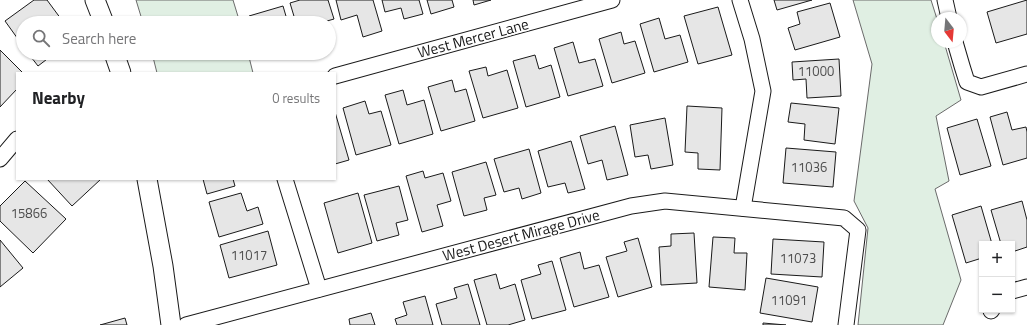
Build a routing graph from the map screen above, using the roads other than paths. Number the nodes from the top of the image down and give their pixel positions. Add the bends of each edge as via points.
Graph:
1 (95, 0) edge
2 (612, 0) edge
3 (740, 0) edge
4 (944, 0) edge
5 (947, 12) edge
6 (101, 16) edge
7 (957, 48) edge
8 (116, 60) edge
9 (121, 72) edge
10 (1027, 74) edge
11 (336, 76) edge
12 (16, 140) edge
13 (0, 158) edge
14 (147, 180) edge
15 (285, 180) edge
16 (743, 208) junction
17 (1027, 287) edge
18 (319, 289) junction
19 (1015, 290) edge
20 (171, 325) edge
21 (186, 325) edge
22 (846, 325) edge

1 - 6 street
2 - 11 street, West Mercer Lane
3 - 16 street via 752,39 763,91
4 - 5 street
7 - 10 street via 967,82 981,87
8 - 9 street
12 - 13 street
14 - 20 street
15 - 18 street
16 - 18 street, West Desert Mirage Drive via 665,201 631,206
16 - 22 street, West Desert Mirage Drive via 844,218 858,230
17 - 19 street
18 - 21 street, West Desert Mirage Drive

